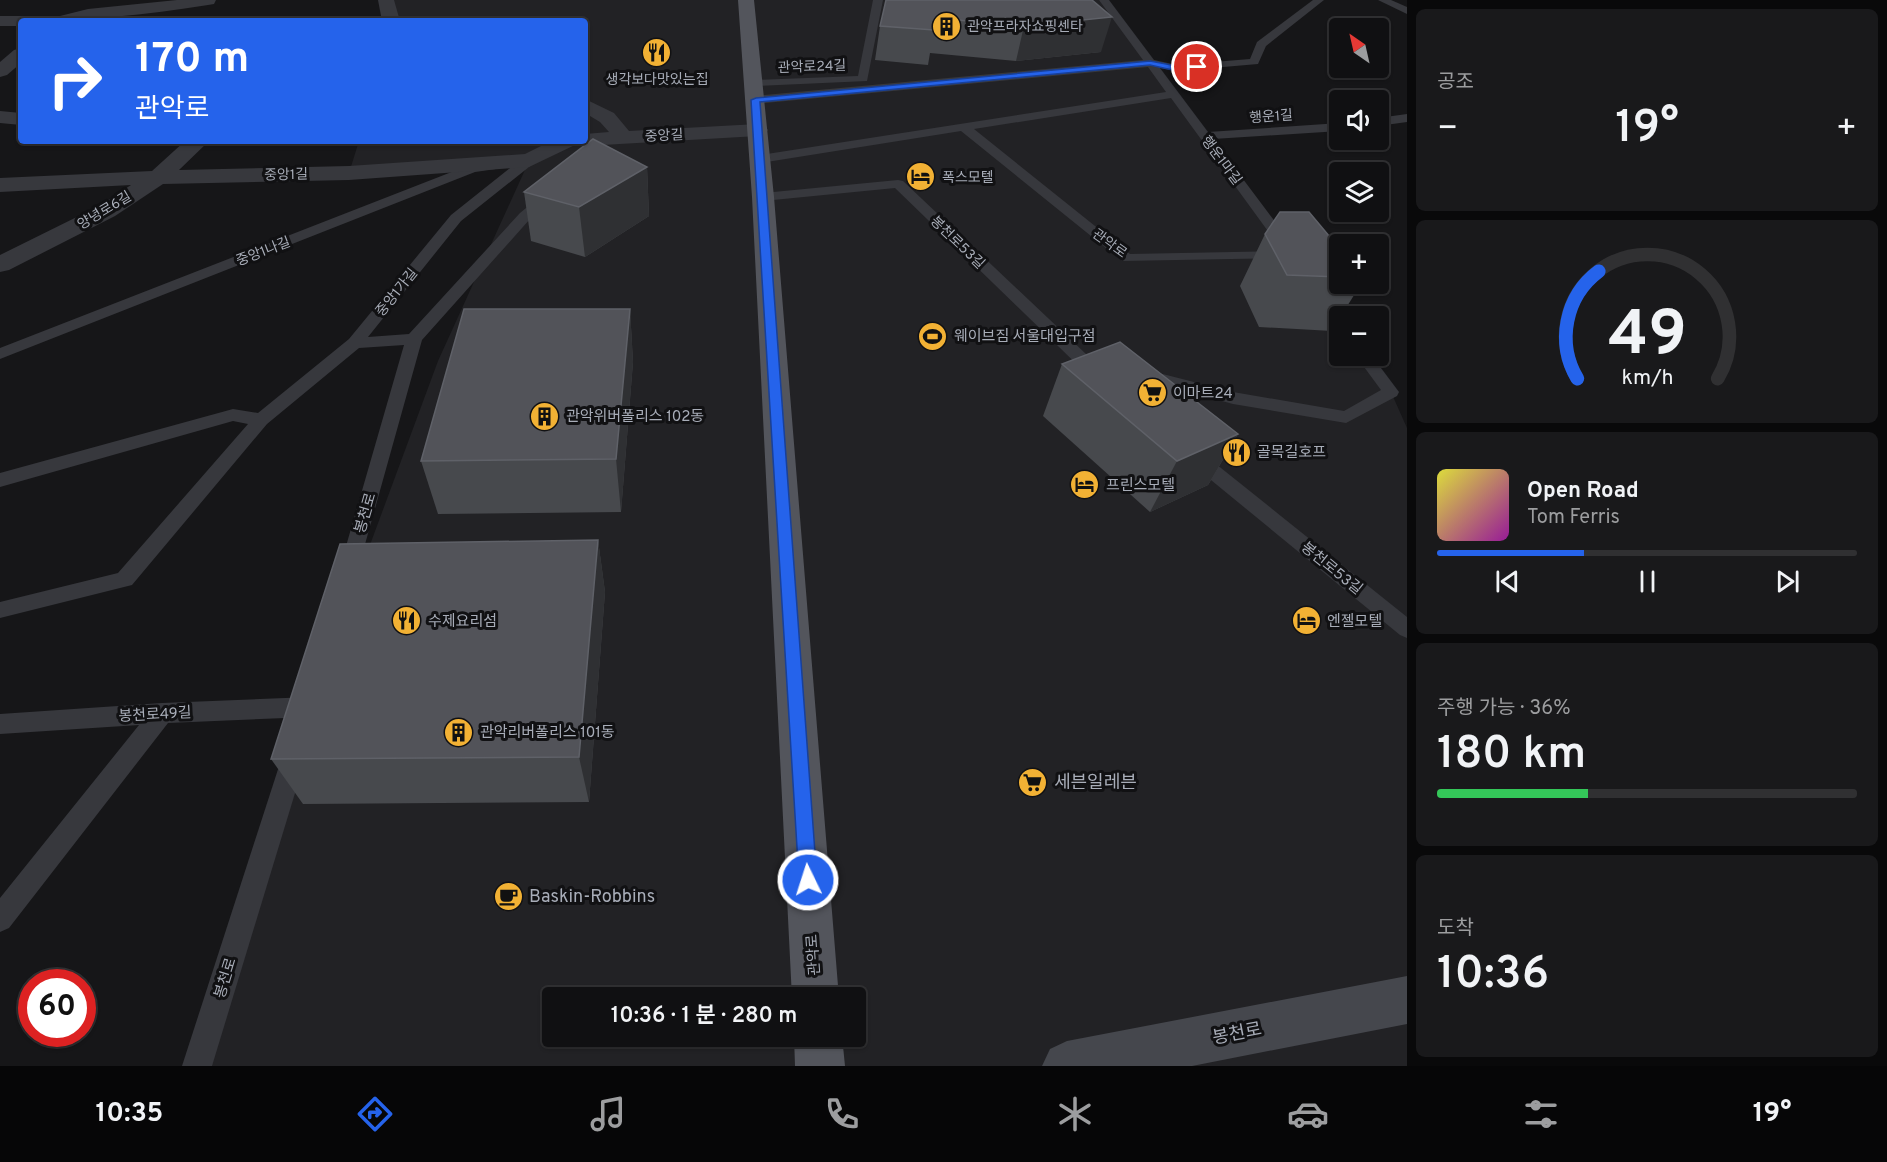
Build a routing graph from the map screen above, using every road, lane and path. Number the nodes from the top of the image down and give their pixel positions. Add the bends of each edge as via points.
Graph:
1 (208, 0) edge
2 (386, 0) edge
3 (746, 0) edge
4 (878, 0) edge
5 (1104, 0) edge
6 (1319, 0) edge
7 (1383, 0) edge
8 (10, 4) dead end
9 (1407, 11) edge
10 (51, 18) edge
11 (72, 18) edge
12 (391, 18) edge
13 (0, 21) edge
14 (18, 21) edge
15 (18, 56) edge
16 (1150, 63) junction
17 (0, 71) edge
18 (1173, 94) junction
19 (588, 107) edge
20 (0, 117) edge
21 (757, 118) junction
22 (1407, 118) edge
23 (18, 119) edge
24 (1389, 120) edge
25 (964, 127) junction
26 (1329, 128) edge
27 (1205, 136) junction
28 (622, 138) junction
29 (588, 140) edge
30 (195, 144) edge
31 (562, 144) edge
32 (595, 159) edge
33 (529, 160) junction
34 (158, 177) junction
35 (0, 185) edge
36 (560, 188) edge
37 (763, 197) junction
38 (1293, 255) joint
39 (0, 265) edge
40 (414, 339) junction
41 (355, 343) junction
42 (0, 354) edge
43 (1373, 366) edge
44 (1128, 370) edge
45 (1108, 385) edge
46 (1399, 393) edge
47 (261, 420) junction
48 (1180, 445) edge
49 (0, 480) edge
50 (346, 580) edge
51 (0, 610) edge
52 (1407, 629) edge
53 (316, 684) edge
54 (310, 707) junction
55 (162, 713) junction
56 (0, 724) edge
57 (0, 919) edge
58 (815, 987) edge
59 (1407, 1000) edge
60 (819, 1047) edge
61 (197, 1066) edge
62 (820, 1066) edge
63 (1067, 1066) edge

1 - 11 street
2 - 12 street
3 - 21 main road, 관악로
4 - 21 lane, 관악로24길 via 863,79
5 - 16 lane, 행운1마길
6 - 16 lane via 1261,44 1254,62 1177,68
7 - 9 lane
8 - 10 street
13 - 14 street
15 - 17 street
16 - 18 lane, 행운1마길
16 - 21 lane
18 - 25 lane
18 - 27 lane, 행운1마길
19 - 28 street via 617,127
20 - 23 street
21 - 25 lane
21 - 28 street, 중앙길
21 - 37 main road, 관악로
22 - 24 lane
25 - 38 lane, 관악로 via 1127,258
26 - 27 lane, 행운1길
27 - 38 lane, 행운1마길
28 - 29 street
28 - 32 lane
30 - 34 street, 양녕로6길
31 - 33 street, 중앙1길
33 - 34 street, 중앙1길 via 349,173
33 - 41 lane, 중앙1가길 via 456,218
33 - 42 lane, 중앙1나길 via 472,169
34 - 35 street, 중앙1길
34 - 39 street, 양녕로6길 via 107,211
36 - 40 lane, 봉천로 via 525,216
37 - 45 lane, 봉천로53길 via 898,184
37 - 58 main road, 관악로
40 - 41 lane
40 - 50 lane, 봉천로
41 - 47 lane, 중앙1가길
43 - 46 lane
44 - 46 lane via 1233,398 1346,417
47 - 49 lane via 233,415
47 - 51 lane, 중앙1가길 via 125,579
48 - 52 lane, 봉천로53길
53 - 54 lane, 봉천로
54 - 55 lane, 봉천로49길
54 - 61 lane, 봉천로
55 - 56 lane, 봉천로49길
55 - 57 lane
59 - 63 main road, 봉천로
60 - 62 main road

